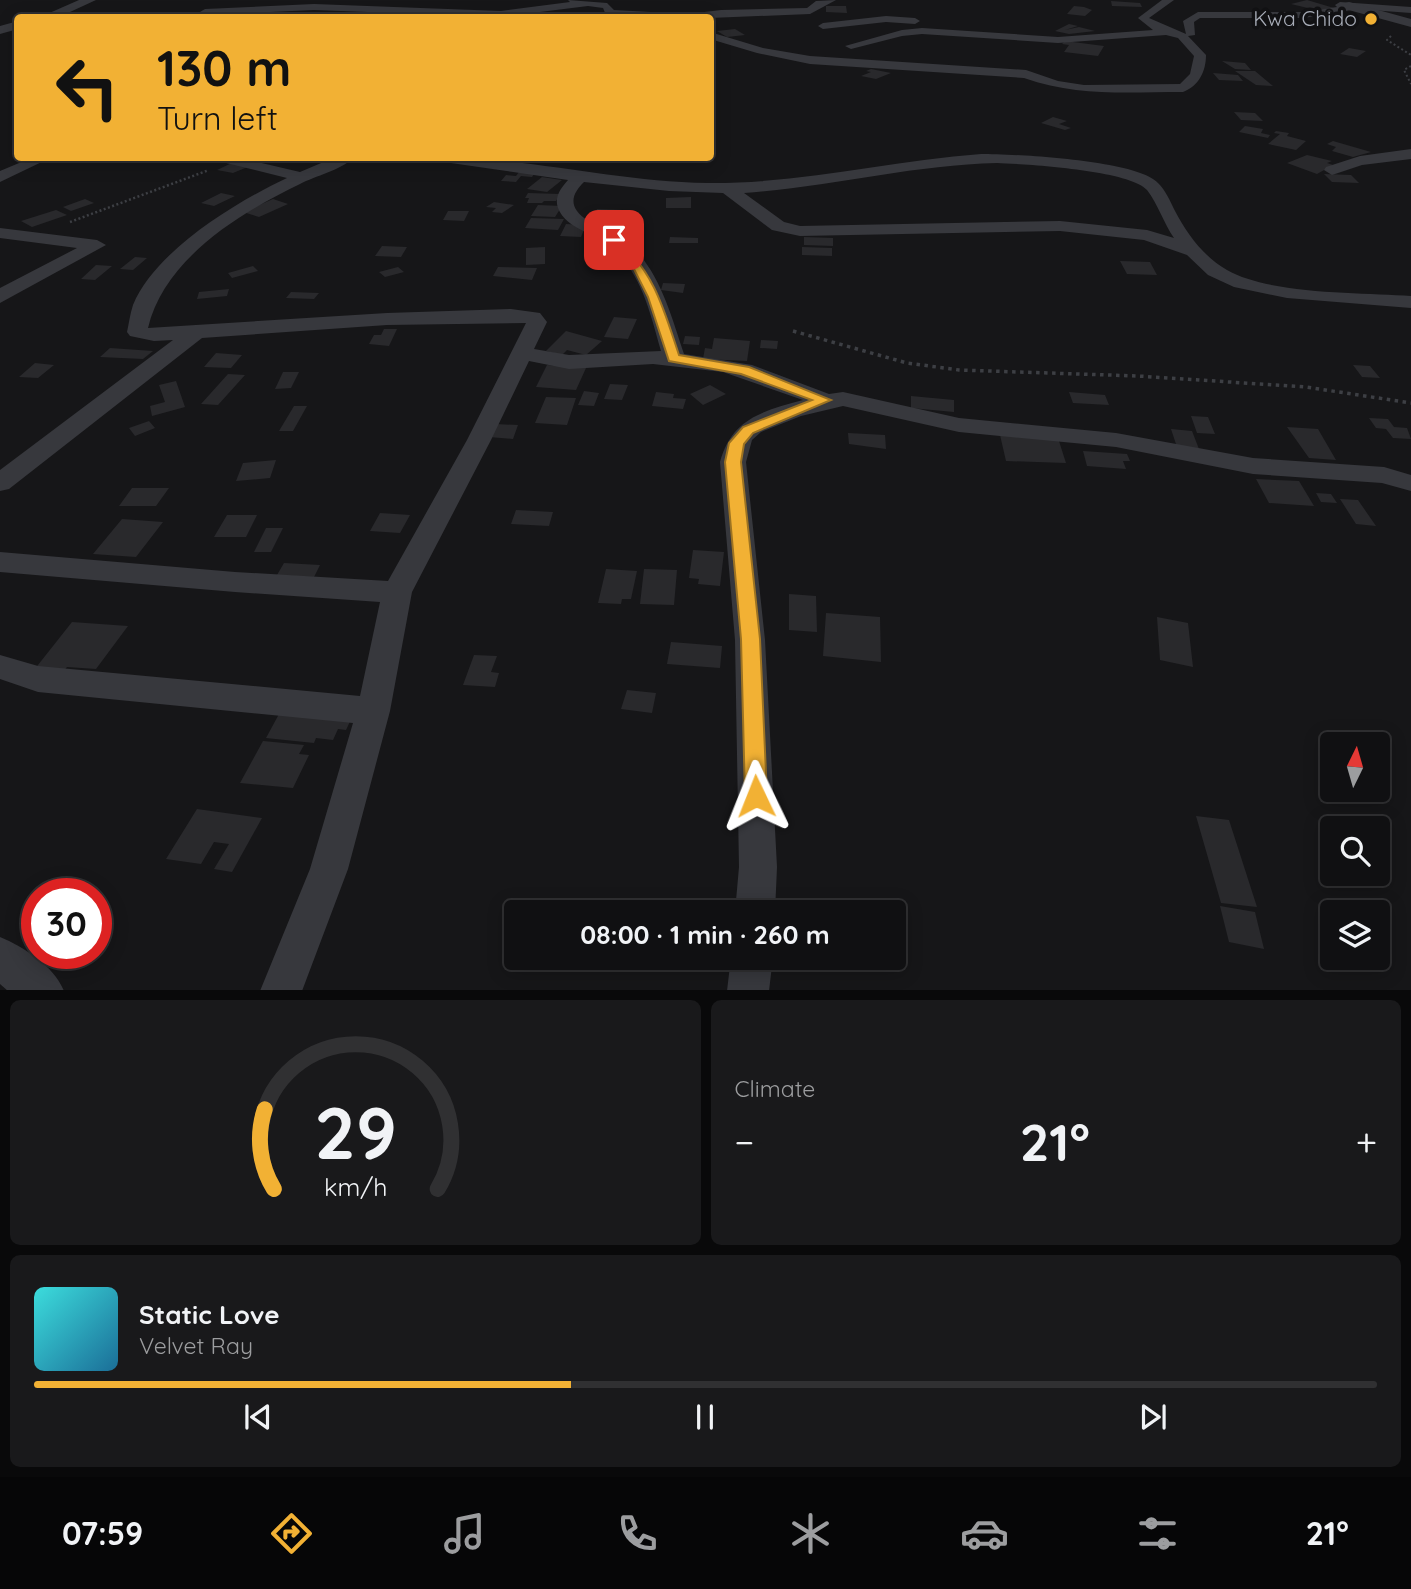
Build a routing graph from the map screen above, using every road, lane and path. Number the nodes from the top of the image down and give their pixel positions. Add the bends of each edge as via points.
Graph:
1 (90, 0) edge
2 (348, 0) edge
3 (430, 0) edge
4 (573, 0) edge
5 (831, 0) edge
6 (1169, 0) edge
7 (1318, 0) edge
8 (587, 3) junction
9 (323, 7) junction
10 (1351, 7) junction
11 (1411, 10) edge
12 (810, 11) junction
13 (454, 13) junction
14 (54, 14) edge
15 (221, 14) edge
16 (469, 14) edge
17 (513, 14) edge
18 (631, 14) edge
19 (710, 14) edge
20 (1411, 23) edge
21 (823, 26) junction
22 (1166, 31) junction
23 (1191, 33) dead end
24 (997, 35) junction
25 (714, 36) edge
26 (851, 47) junction
27 (822, 61) junction
28 (1411, 66) edge
29 (1411, 84) edge
30 (1411, 154) edge
31 (36, 161) edge
32 (223, 161) edge
33 (242, 161) edge
34 (337, 161) edge
35 (474, 161) edge
36 (1332, 170) dead end
37 (581, 175) junction
38 (299, 176) junction
39 (0, 177) edge
40 (727, 188) junction
41 (0, 233) edge
42 (38, 238) junction
43 (1193, 251) junction
44 (0, 297) edge
45 (1411, 302) edge
46 (198, 331) junction
47 (793, 331) dead end
48 (523, 354) junction
49 (674, 358) junction
50 (824, 400) junction
51 (1411, 403) edge
52 (0, 483) edge
53 (1411, 483) edge
54 (0, 562) edge
55 (397, 592) junction
56 (0, 667) edge
57 (373, 711) junction
58 (756, 900) edge
59 (0, 958) edge
60 (750, 970) edge
61 (43, 990) edge
62 (281, 990) edge
63 (748, 990) edge

1 - 14 street
2 - 9 street
3 - 13 street
4 - 8 street
5 - 12 street
6 - 22 street via 1143,18
7 - 10 street
8 - 17 street
8 - 18 street via 607,6 610,13
9 - 13 street
9 - 15 street
10 - 11 street
10 - 20 street
10 - 23 street via 1304,15 1198,15 1188,21
12 - 19 street
12 - 21 street
13 - 16 street
21 - 24 street via 889,19
21 - 26 street
22 - 24 street via 1073,39
22 - 27 street via 1186,39 1200,55 1191,83 1183,88 1084,89 1026,74
24 - 26 street via 913,32
25 - 27 street via 771,53
26 - 27 street
28 - 29 path via 1404,70
30 - 36 street
31 - 39 street
32 - 42 path
33 - 38 street
34 - 38 street
35 - 37 street
37 - 40 street
37 - 49 street via 567,190 566,209 614,240 638,265
38 - 46 street via 212,230 159,280 139,311 139,333
40 - 43 street via 778,226 800,231 1060,226 1147,235
40 - 43 street via 977,159 1073,166 1144,181
41 - 42 street
42 - 44 street via 97,245
43 - 45 street via 1223,276 1248,286
46 - 48 street via 524,315 537,322
46 - 52 street
47 - 51 path via 907,363 959,370 1306,387
48 - 49 street via 569,362
48 - 55 street
49 - 50 street via 744,370
50 - 53 street via 843,398 959,425 1116,440 1253,466 1384,475
50 - 58 street via 748,430 737,443 733,462 750,639
54 - 55 street
55 - 57 street
56 - 57 street via 38,679
57 - 62 street via 329,869
59 - 61 street
60 - 63 street

